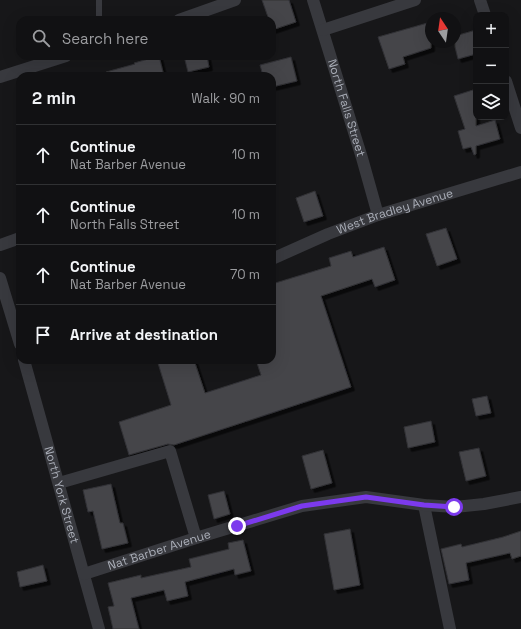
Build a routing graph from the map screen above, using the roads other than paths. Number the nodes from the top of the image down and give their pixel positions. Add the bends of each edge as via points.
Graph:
1 (99, 0) edge
2 (235, 0) edge
3 (313, 0) edge
4 (415, 0) edge
5 (480, 0) edge
6 (484, 12) edge
7 (99, 16) edge
8 (190, 16) edge
9 (323, 30) junction
10 (53, 60) edge
11 (0, 77) edge
12 (507, 84) edge
13 (521, 128) edge
14 (521, 172) edge
15 (378, 215) junction
16 (16, 239) edge
17 (0, 245) edge
18 (276, 257) edge
19 (0, 278) edge
20 (16, 330) edge
21 (25, 364) edge
22 (59, 483) junction
23 (521, 497) edge
24 (424, 505) junction
25 (196, 538) junction
26 (84, 574) junction
27 (99, 629) edge
28 (450, 629) edge

1 - 7 lane
2 - 8 street
3 - 9 street, North Falls Street
4 - 9 street
5 - 6 street
9 - 15 street, North Falls Street
10 - 11 street
12 - 13 street
14 - 15 street, West Bradley Avenue
15 - 18 street, West Bradley Avenue
16 - 17 street
19 - 20 street
21 - 22 street, North York Street
22 - 25 street via 170,451
22 - 26 street, North York Street
23 - 24 street via 454,507
24 - 25 street, Nat Barber Avenue via 366,497 302,506
24 - 28 street
25 - 26 street, Nat Barber Avenue
26 - 27 street, North York Street

